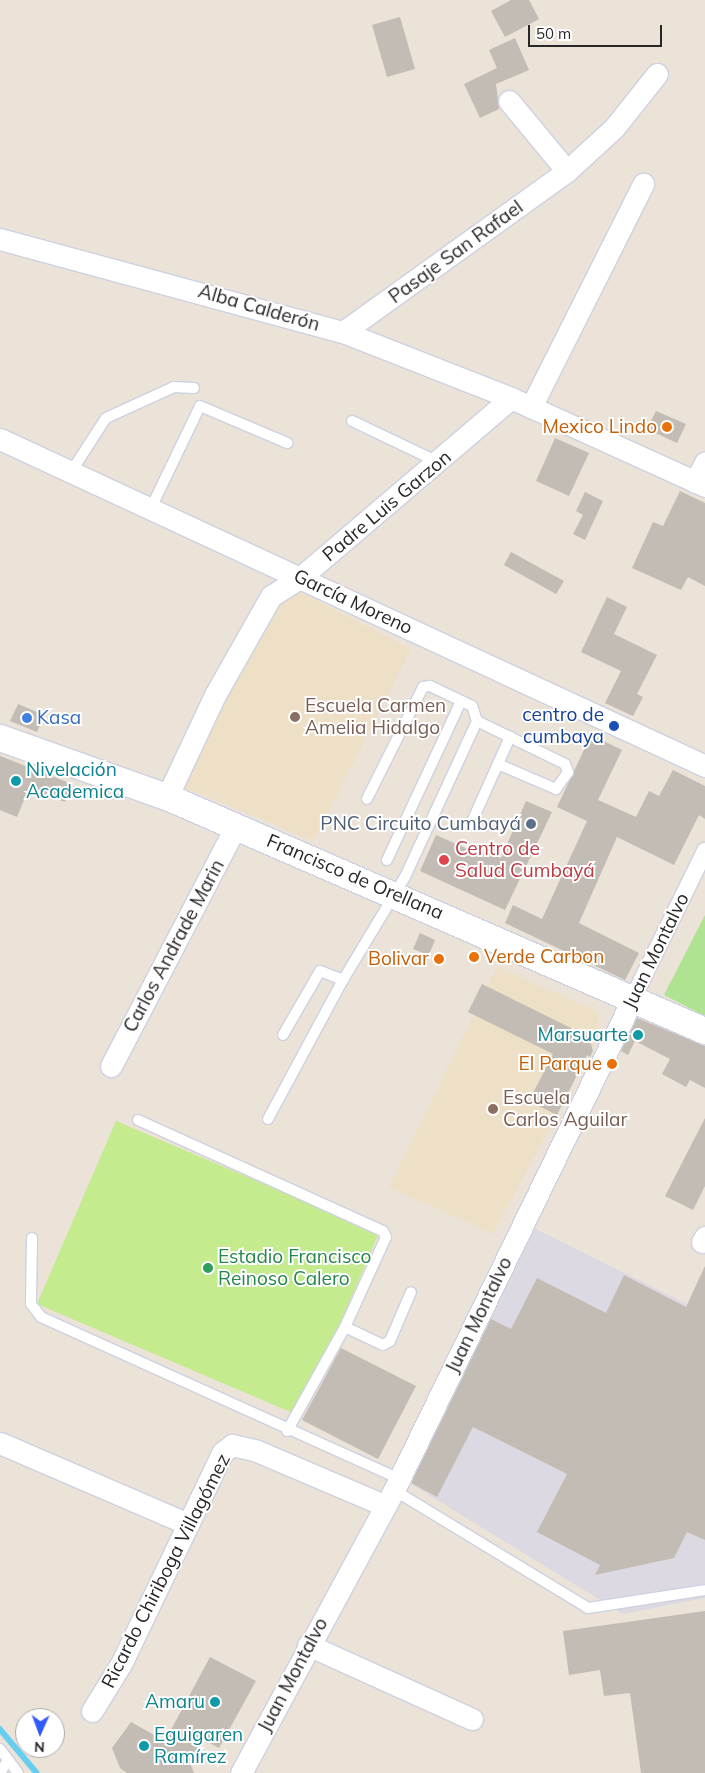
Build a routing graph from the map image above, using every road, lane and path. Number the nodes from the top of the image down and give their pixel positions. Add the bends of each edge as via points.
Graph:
1 (657, 74) dead end
2 (509, 101) dead end
3 (567, 171) junction
4 (643, 184) dead end
5 (0, 239) edge
6 (343, 332) junction
7 (194, 388) dead end
8 (511, 398) junction
9 (531, 407) junction
10 (352, 421) dead end
11 (0, 438) edge
12 (287, 444) dead end
13 (439, 462) junction
14 (705, 462) edge
15 (72, 472) junction
16 (700, 484) edge
17 (151, 508) junction
18 (301, 577) junction
19 (460, 701) junction
20 (477, 721) junction
21 (510, 737) junction
22 (0, 738) edge
23 (498, 764) junction
24 (705, 766) edge
25 (167, 797) junction
26 (368, 799) dead end
27 (236, 826) junction
28 (470, 826) dead end
29 (705, 851) edge
30 (386, 860) dead end
31 (396, 893) junction
32 (343, 980) junction
33 (632, 1000) junction
34 (705, 1031) edge
35 (283, 1035) dead end
36 (111, 1066) dead end
37 (268, 1119) dead end
38 (138, 1120) dead end
39 (32, 1238) dead end
40 (411, 1292) dead end
41 (345, 1326) junction
42 (287, 1431) junction
43 (0, 1443) edge
44 (393, 1492) junction
45 (188, 1524) junction
46 (705, 1590) edge
47 (308, 1645) junction
48 (92, 1711) dead end
49 (472, 1719) dead end
50 (0, 1749) edge
51 (7, 1762) junction
52 (0, 1773) edge
53 (18, 1773) edge
54 (241, 1773) edge

1 - 3 street, Pasaje San Rafael via 614,128
2 - 3 street
3 - 6 street, Pasaje San Rafael
4 - 9 street
5 - 6 street, Alba Calderón
6 - 8 street, Alba Calderón
7 - 15 lane via 174,387 106,418
8 - 9 street, Alba Calderón
8 - 13 street, Padre Luis Garzon
9 - 16 street
10 - 13 lane
11 - 15 street, García Moreno
12 - 17 lane via 200,406
13 - 18 street, Padre Luis Garzon
14 - 16 street
15 - 17 street, García Moreno
17 - 18 street, García Moreno
18 - 24 street, García Moreno
18 - 25 street, Padre Luis Garzon via 271,596 215,695
19 - 20 lane via 476,711
19 - 26 lane via 430,686 423,687
19 - 30 lane
20 - 21 lane
20 - 31 lane
21 - 23 lane
21 - 23 lane via 565,764 566,779 556,789
22 - 25 street, Francisco de Orellana
23 - 28 lane
25 - 27 street, Francisco de Orellana
27 - 31 street, Francisco de Orellana
27 - 36 street, Carlos Andrade Marin
29 - 33 street, Juan Montalvo
31 - 32 lane
31 - 33 street, Francisco de Orellana
32 - 35 lane via 320,971
32 - 37 lane
33 - 34 street, Francisco de Orellana
33 - 44 street, Juan Montalvo
38 - 41 lane via 383,1230 386,1237
39 - 42 lane via 31,1304 41,1317
40 - 41 lane via 390,1341 383,1345
41 - 42 lane
42 - 44 lane
43 - 45 street
44 - 45 street, Ricardo Chiriboga Villagómez via 232,1445 222,1453
44 - 46 lane via 588,1608
44 - 47 street, Juan Montalvo
45 - 48 street, Ricardo Chiriboga Villagómez via 122,1662
47 - 49 street
47 - 54 street, Juan Montalvo
50 - 51 lane
51 - 52 lane
51 - 53 lane

